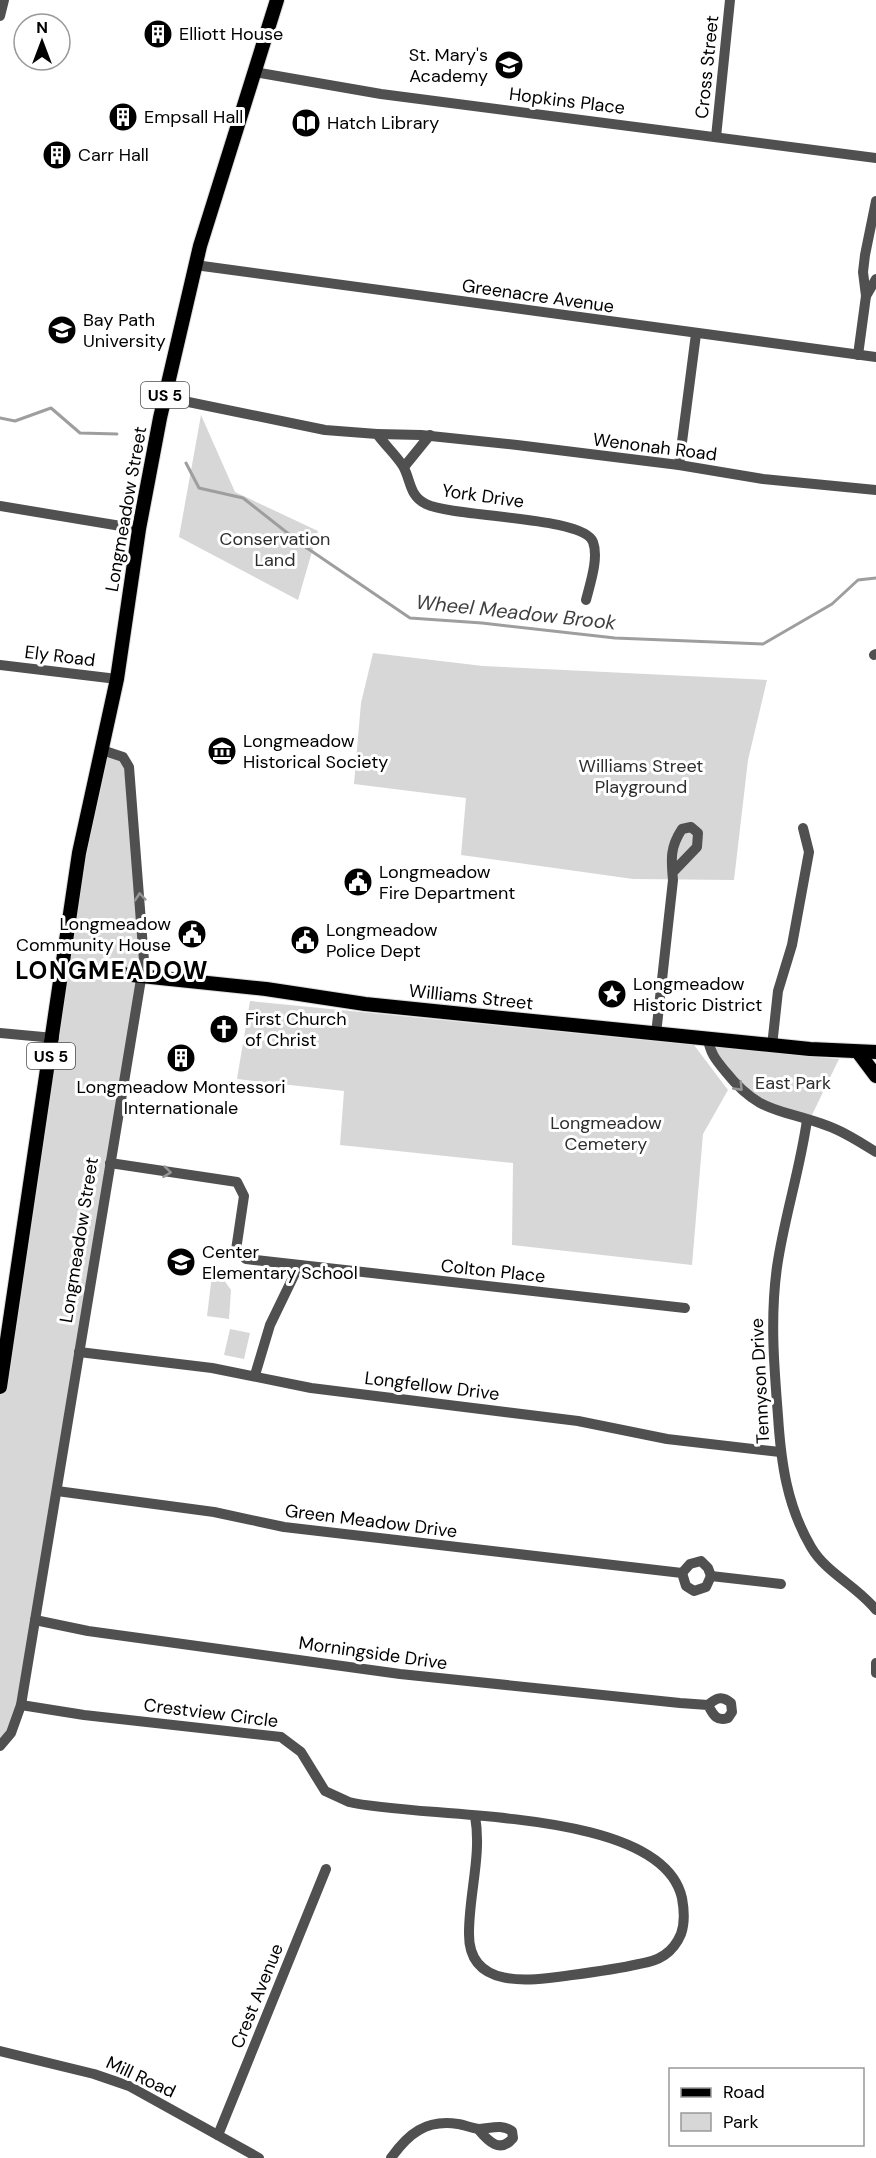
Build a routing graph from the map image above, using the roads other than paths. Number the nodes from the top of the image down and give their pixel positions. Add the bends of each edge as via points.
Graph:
1 (4, 0) edge
2 (278, 0) edge
3 (730, 0) edge
4 (0, 16) edge
5 (254, 72) junction
6 (716, 137) junction
7 (876, 158) edge
8 (876, 201) edge
9 (195, 265) junction
10 (876, 279) edge
11 (866, 296) junction
12 (696, 334) junction
13 (858, 355) junction
14 (876, 357) edge
15 (164, 397) junction
16 (377, 434) junction
17 (430, 435) junction
18 (679, 465) junction
19 (404, 467) junction
20 (876, 490) edge
21 (0, 506) edge
22 (139, 529) junction
23 (586, 600) dead end
24 (0, 666) edge
25 (117, 679) junction
26 (102, 750) junction
27 (803, 828) dead end
28 (673, 872) dead end
29 (64, 968) junction
30 (142, 976) junction
31 (0, 1033) edge
32 (656, 1034) junction
33 (54, 1038) junction
34 (708, 1039) junction
35 (772, 1046) junction
36 (858, 1052) junction
37 (876, 1052) edge
38 (876, 1076) edge
39 (807, 1120) junction
40 (876, 1152) edge
41 (110, 1164) junction
42 (299, 1265) junction
43 (685, 1308) dead end
44 (79, 1352) junction
45 (255, 1375) junction
46 (0, 1387) edge
47 (780, 1452) junction
48 (57, 1491) junction
49 (682, 1573) junction
50 (711, 1576) junction
51 (782, 1584) dead end
52 (876, 1610) edge
53 (35, 1620) junction
54 (876, 1663) edge
55 (876, 1673) edge
56 (21, 1705) junction
57 (708, 1705) dead end
58 (0, 1746) edge
59 (476, 1816) junction
60 (326, 1869) dead end
61 (0, 2051) edge
62 (478, 2129) dead end
63 (218, 2135) junction
64 (259, 2158) edge
65 (391, 2158) edge

1 - 4 street
2 - 5 main road, Longmeadow Street / US 5
3 - 6 street, Cross Street
5 - 6 street, Hopkins Place via 381,94
5 - 9 main road, Longmeadow Street / US 5
6 - 7 street, Hopkins Place
8 - 11 street via 864,261
9 - 12 street, Greenacre Avenue
9 - 15 main road, Longmeadow Street / US 5
10 - 11 street
11 - 13 street
12 - 13 street, Greenacre Avenue
12 - 18 street
13 - 14 street, Greenacre Avenue
15 - 16 street via 325,430
15 - 22 main road, Longmeadow Street / US 5
16 - 17 street, Wenonah Road
16 - 19 street, York Drive
17 - 18 street, Wenonah Road
17 - 19 street
18 - 20 street, Wenonah Road via 772,480
19 - 23 street, York Drive via 413,492 433,506 549,523 589,535 594,558
21 - 22 street
22 - 25 main road, Longmeadow Street / US 5
24 - 25 street, Ely Road
25 - 26 main road, Longmeadow Street / US 5
26 - 29 main road, Longmeadow Street / US 5 via 79,853
30 -> 26 street, Longmeadow Street via 144,943 129,767 123,758
27 - 35 street via 809,852 792,945 778,991
28 - 32 street
29 - 30 main road, Williams Street
29 - 33 main road, Longmeadow Street / US 5
30 - 32 main road, Williams Street via 266,989 365,1005
30 - 41 street, Longmeadow Street
31 - 33 street
32 - 34 main road, Williams Street
33 - 46 main road, Longmeadow Street / US 5
34 - 35 main road, Williams Street
34 -> 39 street via 710,1052 752,1100
35 - 36 main road, Williams Street
36 - 37 main road, Williams Street
36 - 38 main road
39 - 40 street via 828,1126
39 - 47 street, Tennyson Drive via 774,1292 772,1358
41 -> 42 street, Colton Place via 231,1180 240,1185 244,1196 236,1242 238,1254 251,1260
41 - 44 street, Longmeadow Street
42 - 43 street, Colton Place
42 - 45 street via 270,1325
44 - 45 street, Longfellow Drive
44 - 48 street, Longmeadow Street
45 - 47 street, Longfellow Drive via 311,1388 578,1421 668,1439
47 - 52 street, Tennyson Drive via 788,1493 811,1547
48 - 49 street, Green Meadow Drive via 206,1511 303,1530
48 - 53 street, Longmeadow Street
49 - 50 street, Green Meadow Drive via 690,1564 701,1561
49 - 50 street via 685,1584 694,1591 706,1587
50 - 51 street, Green Meadow Drive
53 - 56 street, Longmeadow Street
53 - 57 street, Morningside Drive via 81,1630 374,1671
54 - 55 street
56 - 58 street, Longmeadow Street via 11,1733
56 - 59 street, Crestview Circle via 281,1737 301,1752 325,1791 349,1802
59 - 59 street, Crestview Circle via 582,1829 642,1852 665,1869 678,1887 683,1922 677,1940 661,1959 618,1968 535,1980 488,1972 474,1956 469,1938 478,1844
60 - 63 street, Crest Avenue
61 - 63 street, Mill Road via 111,2079
62 - 65 street via 454,2123 426,2125 406,2139
63 - 64 street, Mill Road

